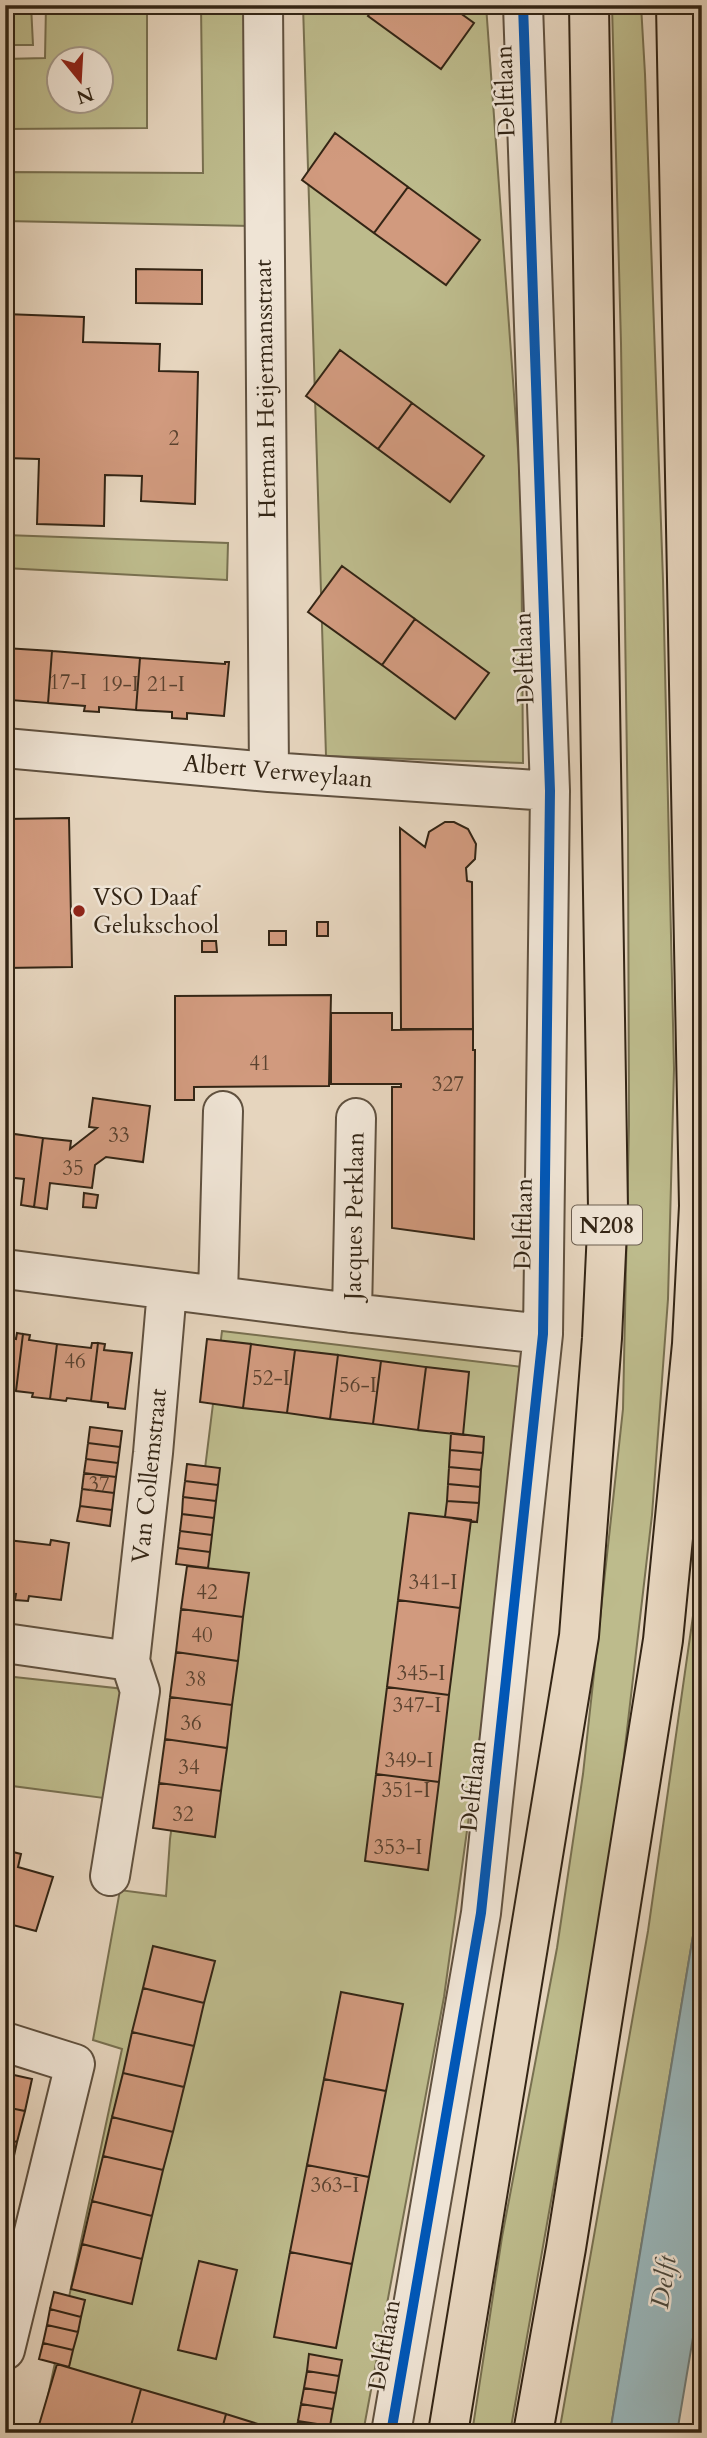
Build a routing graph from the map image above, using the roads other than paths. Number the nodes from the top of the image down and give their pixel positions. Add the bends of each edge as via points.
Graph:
1 (262, 5) edge
2 (523, 5) edge
3 (589, 5) edge
4 (676, 5) edge
5 (5, 748) edge
6 (268, 772) junction
7 (550, 791) junction
8 (223, 1111) dead end
9 (356, 1118) dead end
10 (5, 1269) edge
11 (167, 1290) junction
12 (218, 1295) junction
13 (352, 1313) junction
14 (543, 1334) junction
15 (5, 1643) edge
16 (131, 1661) junction
17 (110, 1876) dead end
18 (5, 2042) edge
19 (5, 2350) edge
20 (391, 2433) edge
21 (448, 2433) edge
22 (533, 2433) edge

1 - 6 street, Herman Heijermansstraat
2 - 7 street, Delftlaan
3 - 21 main road, N208 via 608,1209 602,1338 579,1636
4 - 22 main road via 699,1206 692,1344 663,1640
5 - 6 street, Albert Verweylaan
6 - 7 street, Albert Verweylaan
7 - 14 street, Delftlaan
8 - 12 street
9 - 13 street, Jacques Perklaan
10 - 11 street, Jacques Perklaan
11 - 12 street, Jacques Perklaan
11 - 16 street, Van Collemstraat
12 - 13 street, Jacques Perklaan
13 - 14 street, Jacques Perklaan
14 - 20 street, Delftlaan via 481,1913
15 - 16 street
16 - 17 street, Van Collemstraat via 140,1691
18 - 19 street via 75,2064

